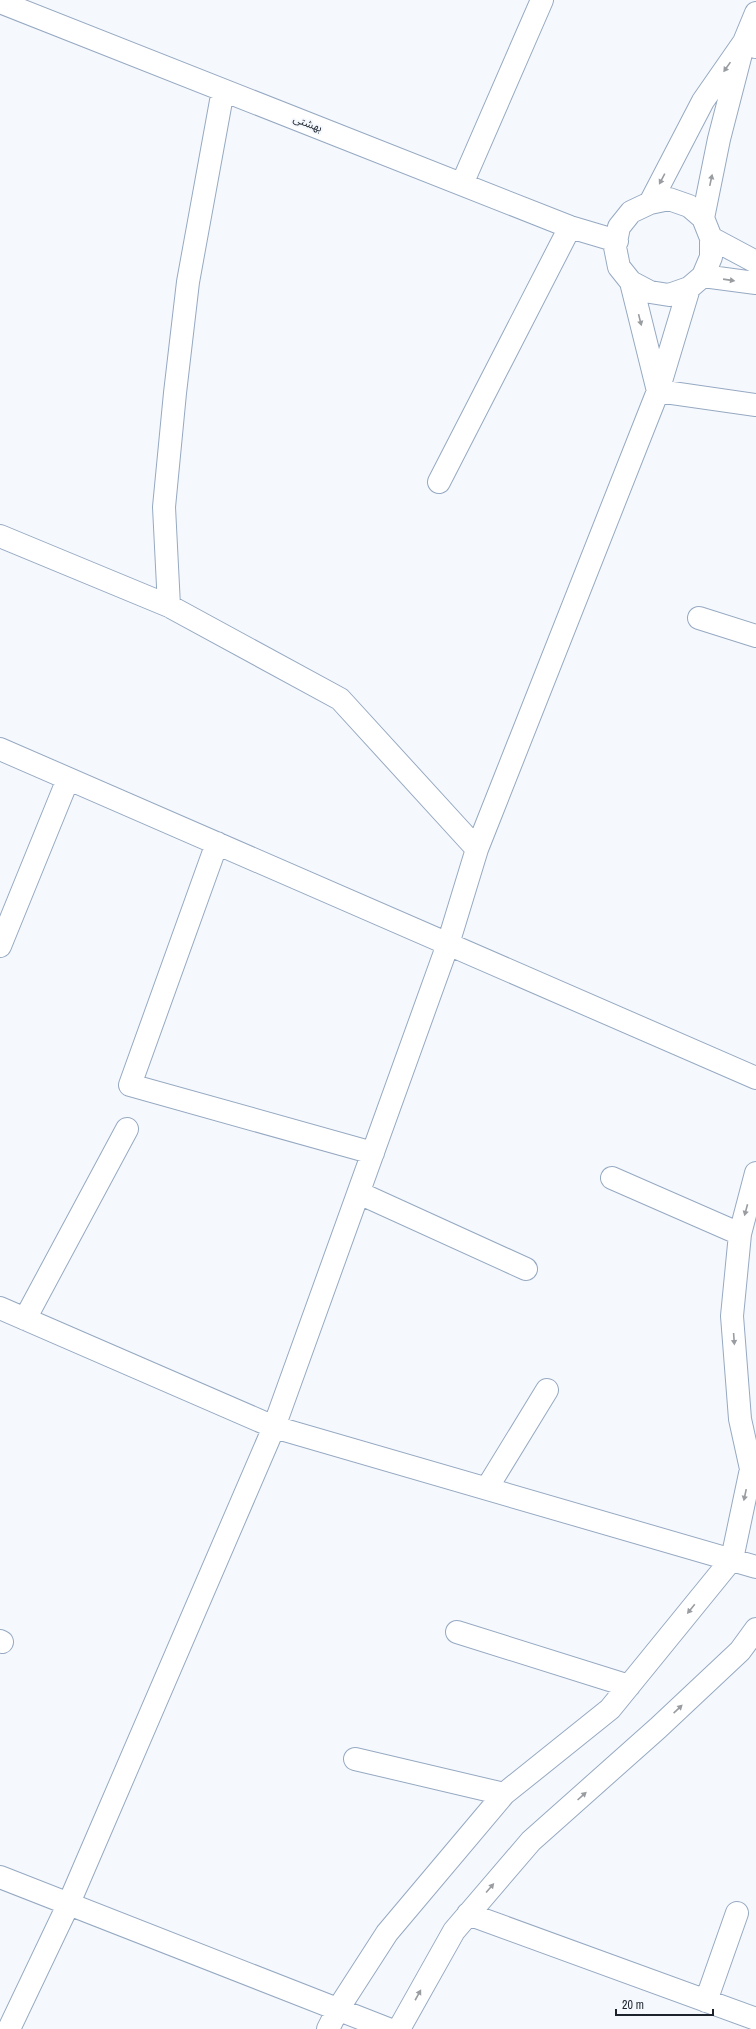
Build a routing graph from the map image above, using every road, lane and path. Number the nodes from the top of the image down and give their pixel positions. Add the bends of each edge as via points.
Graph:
1 (542, 0) edge
2 (0, 2) edge
3 (756, 13) edge
4 (750, 45) edge
5 (223, 90) junction
6 (462, 184) junction
7 (650, 203) junction
8 (570, 227) junction
9 (707, 228) junction
10 (617, 242) junction
11 (756, 262) edge
12 (631, 282) junction
13 (696, 282) junction
14 (756, 283) edge
15 (658, 391) junction
16 (756, 405) edge
17 (439, 482) dead end
18 (0, 536) edge
19 (169, 606) junction
20 (699, 618) dead end
21 (756, 636) edge
22 (0, 749) edge
23 (68, 779) junction
24 (217, 843) junction
25 (477, 849) junction
26 (448, 944) junction
27 (0, 946) edge
28 (756, 1078) edge
29 (127, 1130) dead end
30 (373, 1153) junction
31 (756, 1173) edge
32 (612, 1178) dead end
33 (359, 1193) junction
34 (740, 1234) junction
35 (526, 1269) dead end
36 (0, 1308) edge
37 (25, 1319) junction
38 (547, 1390) dead end
39 (274, 1427) junction
40 (487, 1488) junction
41 (732, 1559) junction
42 (756, 1567) edge
43 (756, 1629) edge
44 (457, 1632) dead end
45 (630, 1686) junction
46 (355, 1759) dead end
47 (504, 1794) junction
48 (0, 1877) edge
49 (69, 1903) junction
50 (737, 1913) dead end
51 (468, 1914) junction
52 (706, 2001) junction
53 (338, 2009) junction
54 (756, 2019) edge
55 (9, 2029) edge
56 (328, 2029) edge
57 (388, 2029) edge
58 (399, 2029) edge

1 - 6 street
2 - 5 street, بهشتی
3 - 4 street
4 -> 7 street via 703,101
9 -> 4 street via 719,139
5 - 6 street, بهشتی
5 - 19 street via 188,282 175,393 164,507
6 - 8 street, بهشتی
7 - 9 street via 669,200 689,206
7 - 10 street via 631,212 619,228
8 - 10 street, بهشتی
8 - 17 street
9 - 11 street
9 - 13 street via 711,257
10 - 12 street via 615,247 619,267
12 - 13 street via 650,292 669,295
12 -> 15 street
13 -> 14 street
13 - 15 street
15 - 16 street
15 - 25 street
18 - 19 street
19 - 25 street via 340,699
20 - 21 street
22 - 23 street
23 - 24 street
23 - 27 street
24 - 26 street
24 - 30 street via 130,1085
25 - 26 street
26 - 28 street
26 - 30 street
29 - 37 street
30 - 33 street
31 -> 34 street
32 - 34 street
33 - 35 street
33 - 39 street
34 -> 41 street via 732,1316 740,1419 751,1469
36 - 37 street
37 - 39 street
38 - 40 street
39 - 40 street
39 - 49 street
40 - 41 street
41 - 42 street
41 -> 45 street
51 -> 43 street via 531,1841 735,1656
44 - 45 street
45 - 47 street via 610,1709
46 - 47 street
47 - 53 street via 387,1933
48 - 49 street
49 - 53 street
49 - 55 street
50 - 52 street
51 - 52 street
58 -> 51 street via 454,1931
52 - 54 street
53 - 56 street
53 - 57 street

